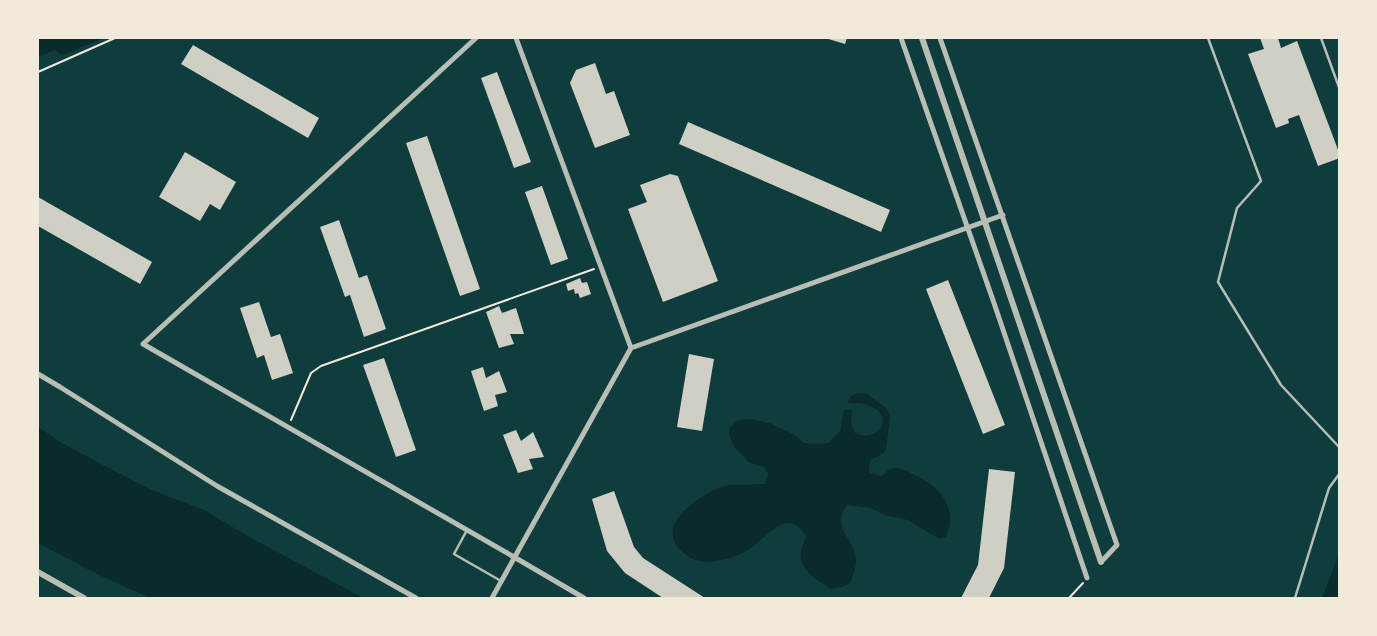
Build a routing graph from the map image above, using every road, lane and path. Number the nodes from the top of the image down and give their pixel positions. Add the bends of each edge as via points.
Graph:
1 (115, 38) edge
2 (476, 38) edge
3 (516, 38) edge
4 (901, 38) edge
5 (922, 38) edge
6 (940, 38) edge
7 (1208, 38) edge
8 (1321, 38) edge
9 (38, 72) edge
10 (1340, 90) edge
11 (1003, 215) junction
12 (986, 222) junction
13 (968, 228) junction
14 (601, 266) junction
15 (631, 348) junction
16 (38, 374) edge
17 (288, 427) junction
18 (1340, 448) edge
19 (1340, 472) edge
20 (467, 530) junction
21 (514, 557) junction
22 (1101, 562) joint
23 (38, 572) edge
24 (1087, 578) dead end
25 (501, 581) junction
26 (84, 598) edge
27 (416, 598) edge
28 (492, 598) edge
29 (584, 598) edge
30 (1295, 598) edge

1 - 9 path
2 - 17 street via 143,344
3 - 14 street
4 - 13 street
5 - 12 street
6 - 11 street
7 - 18 lane via 1261,180 1237,208 1218,282 1281,385
8 - 10 lane
11 - 12 street
11 - 22 street via 1117,546
12 - 13 street
12 - 22 street
13 - 15 street
13 - 24 street
14 - 15 street
14 - 17 path via 320,366 311,373
15 - 21 street
16 - 27 street via 217,486
17 - 20 street
19 - 30 lane via 1329,488
20 - 21 street
20 - 25 lane via 454,554
21 - 25 street
21 - 29 street
23 - 26 street
25 - 28 street

